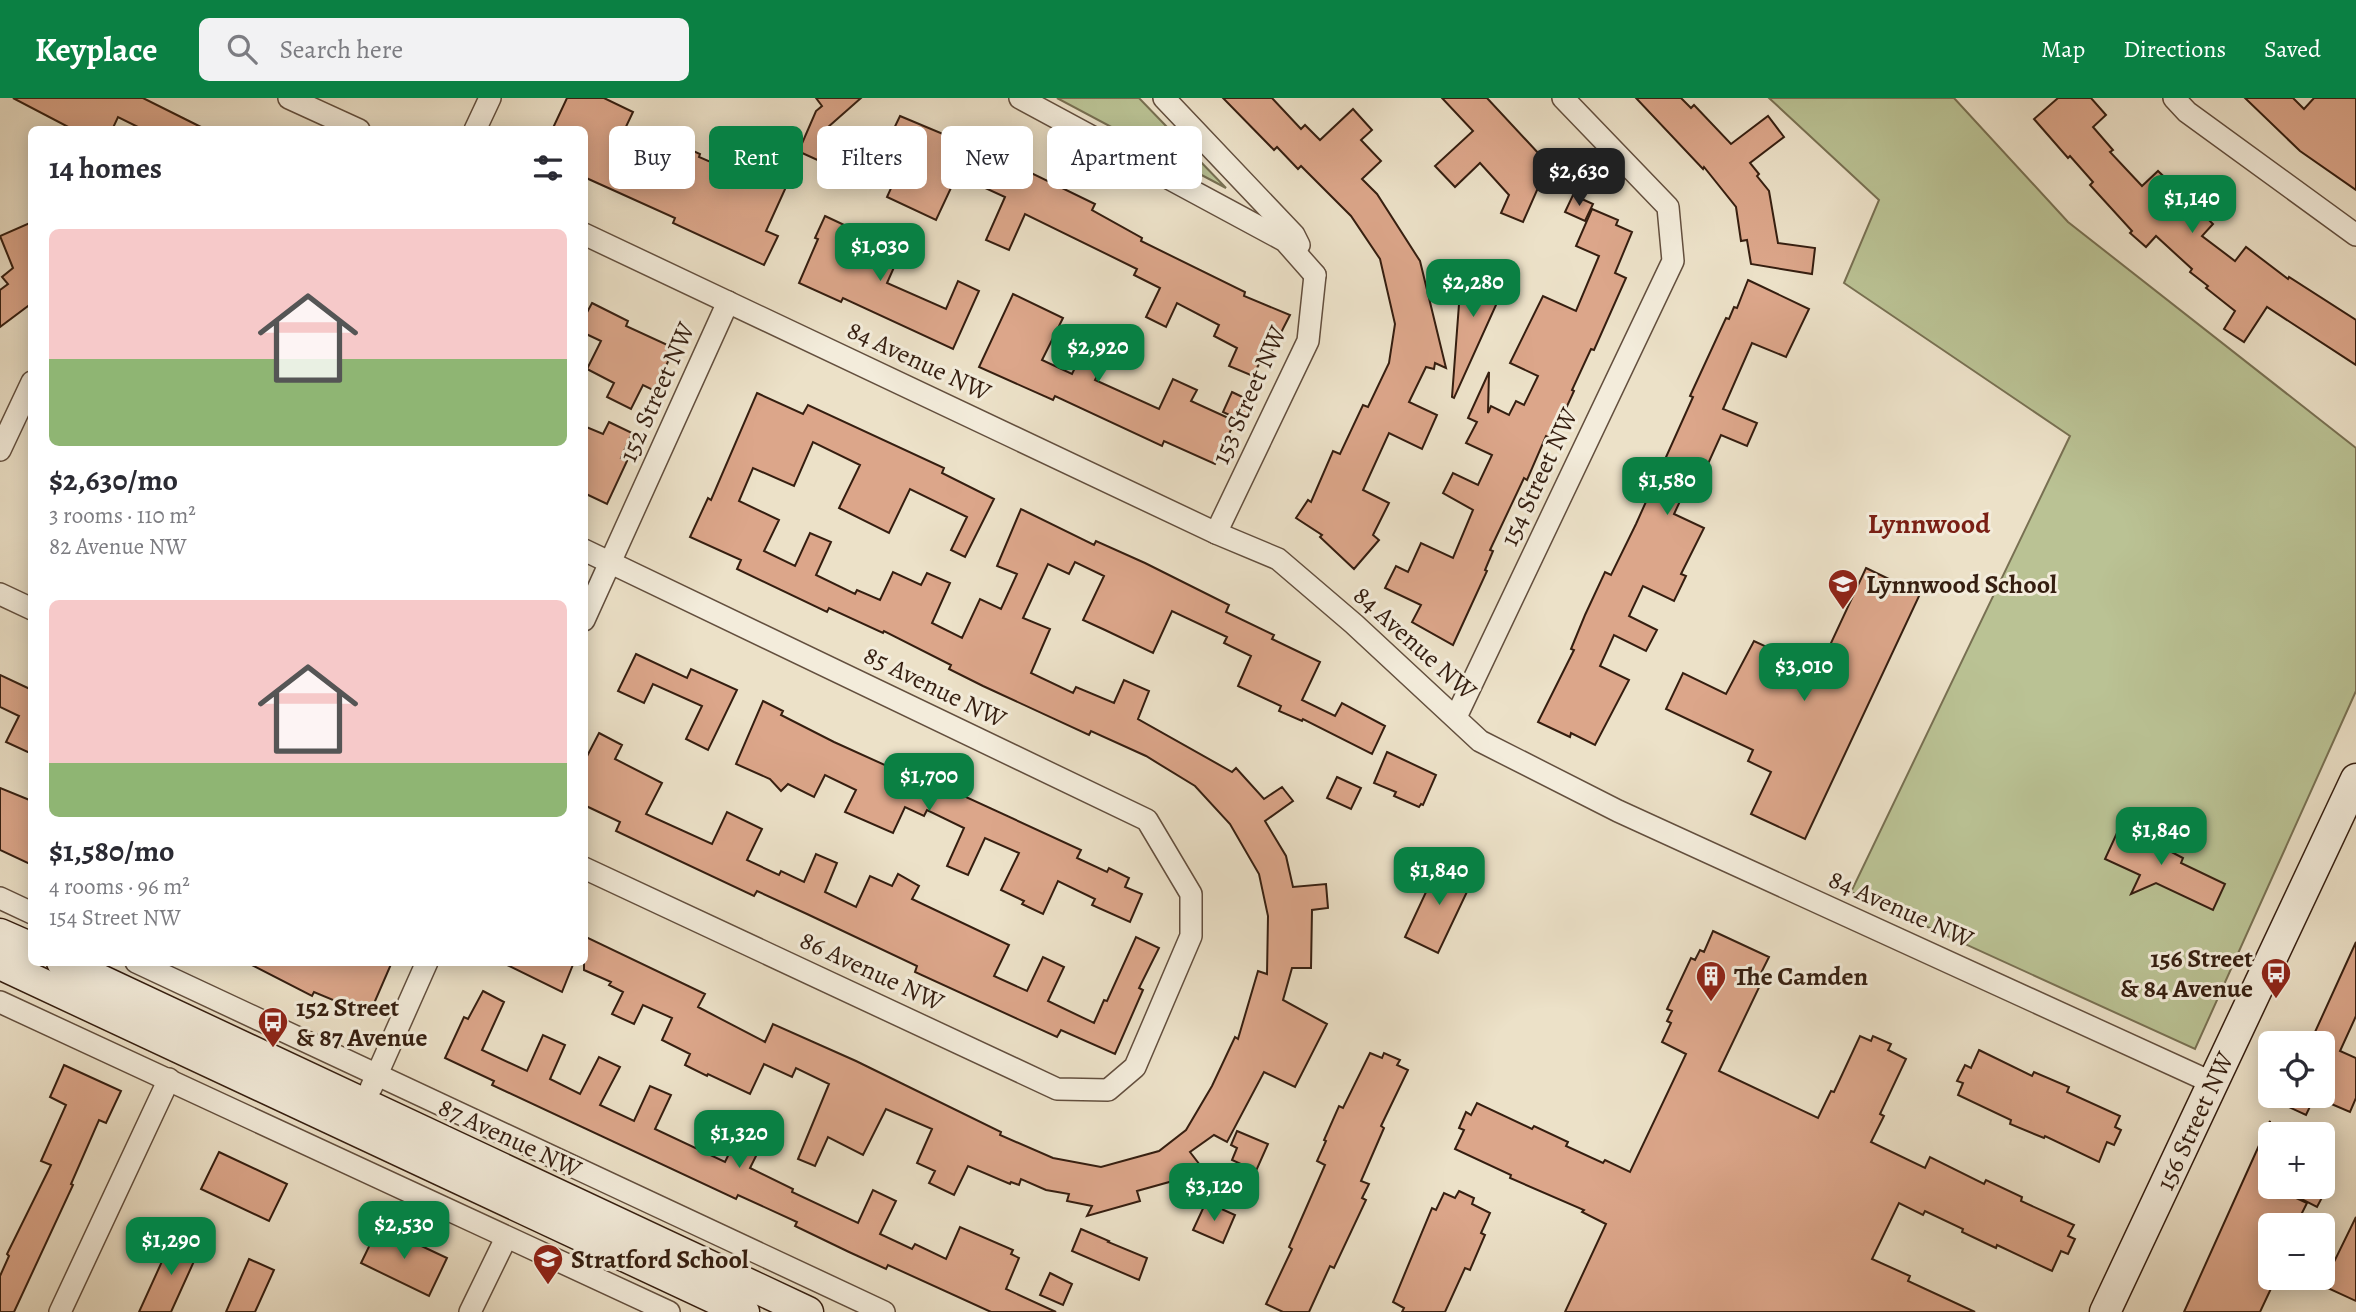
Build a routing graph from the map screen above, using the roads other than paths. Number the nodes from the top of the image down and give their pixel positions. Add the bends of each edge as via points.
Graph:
1 (289, 98) edge
2 (490, 98) edge
3 (1020, 98) edge
4 (1164, 98) edge
5 (1563, 98) edge
6 (2174, 98) edge
7 (350, 126) edge
8 (477, 126) edge
9 (2356, 235) edge
10 (588, 236) edge
11 (1315, 275) junction
12 (728, 302) junction
13 (28, 390) edge
14 (0, 450) edge
15 (1216, 533) junction
16 (588, 552) edge
17 (611, 563) junction
18 (0, 594) edge
19 (28, 607) edge
20 (588, 612) edge
21 (1456, 717) junction
22 (2356, 779) edge
23 (588, 870) edge
24 (0, 898) edge
25 (28, 911) edge
26 (0, 934) edge
27 (28, 946) edge
28 (0, 964) edge
29 (70, 966) edge
30 (144, 966) edge
31 (425, 966) edge
32 (0, 1002) edge
33 (1135, 1067) joint
34 (376, 1076) junction
35 (169, 1079) junction
36 (2213, 1083) junction
37 (358, 1117) junction
38 (506, 1238) junction
39 (60, 1312) edge
40 (470, 1312) edge
41 (669, 1312) edge
42 (744, 1312) edge
43 (808, 1312) edge
44 (884, 1312) edge
45 (2105, 1312) edge

1 - 7 street
2 - 8 street
3 - 11 street via 1285,241
4 - 11 street via 1294,235
5 - 21 street, 154 Street NW via 1668,207 1673,261
6 - 9 street
10 - 12 street, 84 Avenue NW
11 - 15 street, 153 Street NW via 1308,341
12 - 15 street, 84 Avenue NW
12 - 17 street, 152 Street NW
13 - 14 street
15 - 21 street, 84 Avenue NW via 1278,559
16 - 17 street, 85 Avenue NW
17 - 20 street, 152 Street NW
17 - 33 street, 85 Avenue NW via 1147,820 1191,894 1191,936
18 - 19 street
21 - 36 street, 84 Avenue NW via 1480,741 1618,811
22 - 36 main road, 156 Street NW
23 - 33 street, 86 Avenue NW via 1057,1089 1108,1090
24 - 25 street
26 - 27 main road
28 - 37 main road, 87 Avenue NW
29 - 37 main road, 87 Avenue NW
30 - 34 street, 87 Avenue NW
31 - 34 street
32 - 35 street
34 - 37 street
34 - 44 street, 87 Avenue NW
35 - 38 street
35 - 39 street
36 - 45 main road, 156 Street NW
37 - 42 main road, 87 Avenue NW
37 - 43 main road, 87 Avenue NW
38 - 40 street
38 - 41 street

